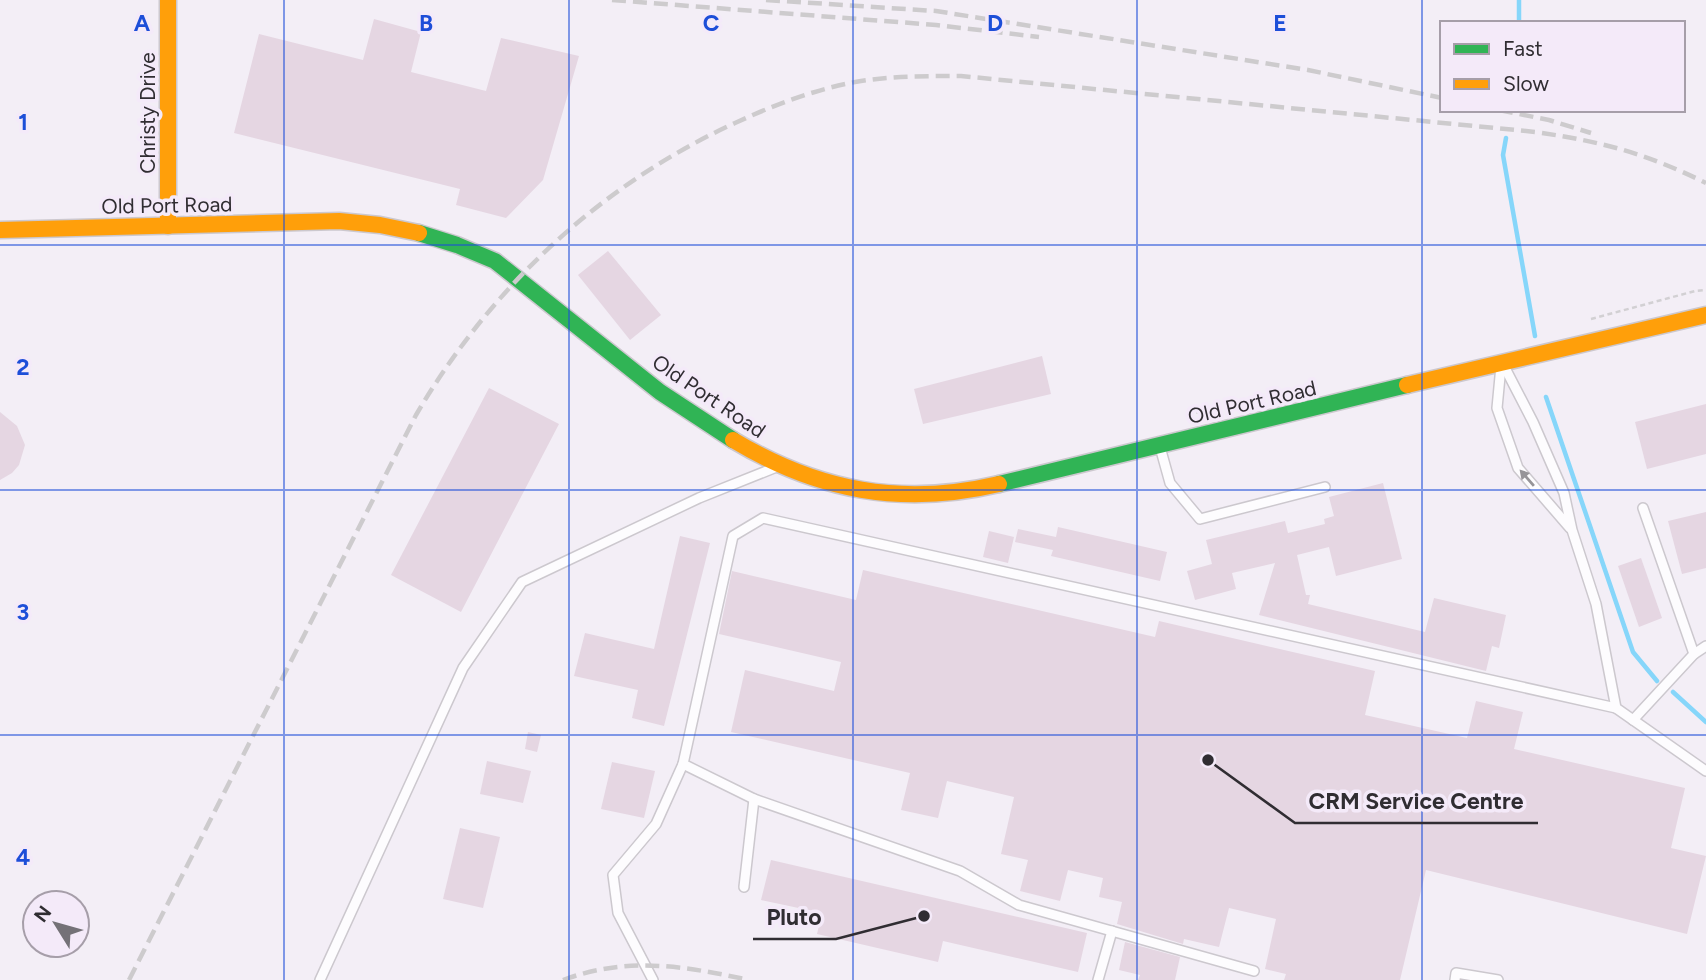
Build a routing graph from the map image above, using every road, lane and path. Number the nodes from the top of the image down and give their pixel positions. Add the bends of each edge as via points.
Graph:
1 (168, 0) edge
2 (168, 226) junction
3 (0, 230) edge
4 (1706, 290) edge
5 (1706, 315) edge
6 (1587, 321) dead end
7 (1502, 361) junction
8 (1216, 408) dead end
9 (1184, 416) dead end
10 (1159, 446) junction
11 (779, 466) junction
12 (1325, 487) dead end
13 (1643, 508) dead end
14 (1572, 530) junction
15 (1706, 646) edge
16 (1694, 653) junction
17 (1616, 708) junction
18 (1633, 720) junction
19 (683, 764) junction
20 (1706, 771) edge
21 (754, 799) junction
22 (744, 887) dead end
23 (1112, 931) junction
24 (1254, 971) dead end
25 (320, 980) edge
26 (653, 980) edge
27 (1098, 980) edge
28 (1455, 980) edge
29 (1498, 980) edge

1 - 2 street, Christy Drive
2 - 3 street, Old Port Road
2 - 11 street, Old Port Road via 367,223 421,232 471,249 495,261 724,438
4 - 6 path
5 - 7 street, Old Port Road
7 - 10 street, Old Port Road
7 - 14 lane via 1564,493
14 -> 7 lane via 1518,468 1497,408
8 - 9 path
10 - 11 street, Old Port Road via 966,492 925,496 844,488
10 - 12 lane via 1170,483 1200,519
11 - 25 lane via 699,498 522,582 463,668
13 - 16 lane
14 - 17 lane via 1596,604
15 - 16 lane
16 - 18 lane
17 - 18 lane
17 - 19 lane via 763,518 733,536
18 - 20 lane
19 - 21 lane
19 - 26 lane via 656,824 612,874 618,913
21 - 22 lane
21 - 23 lane via 960,871 1019,905
23 - 24 lane
23 - 27 lane
28 - 29 lane via 1456,973

